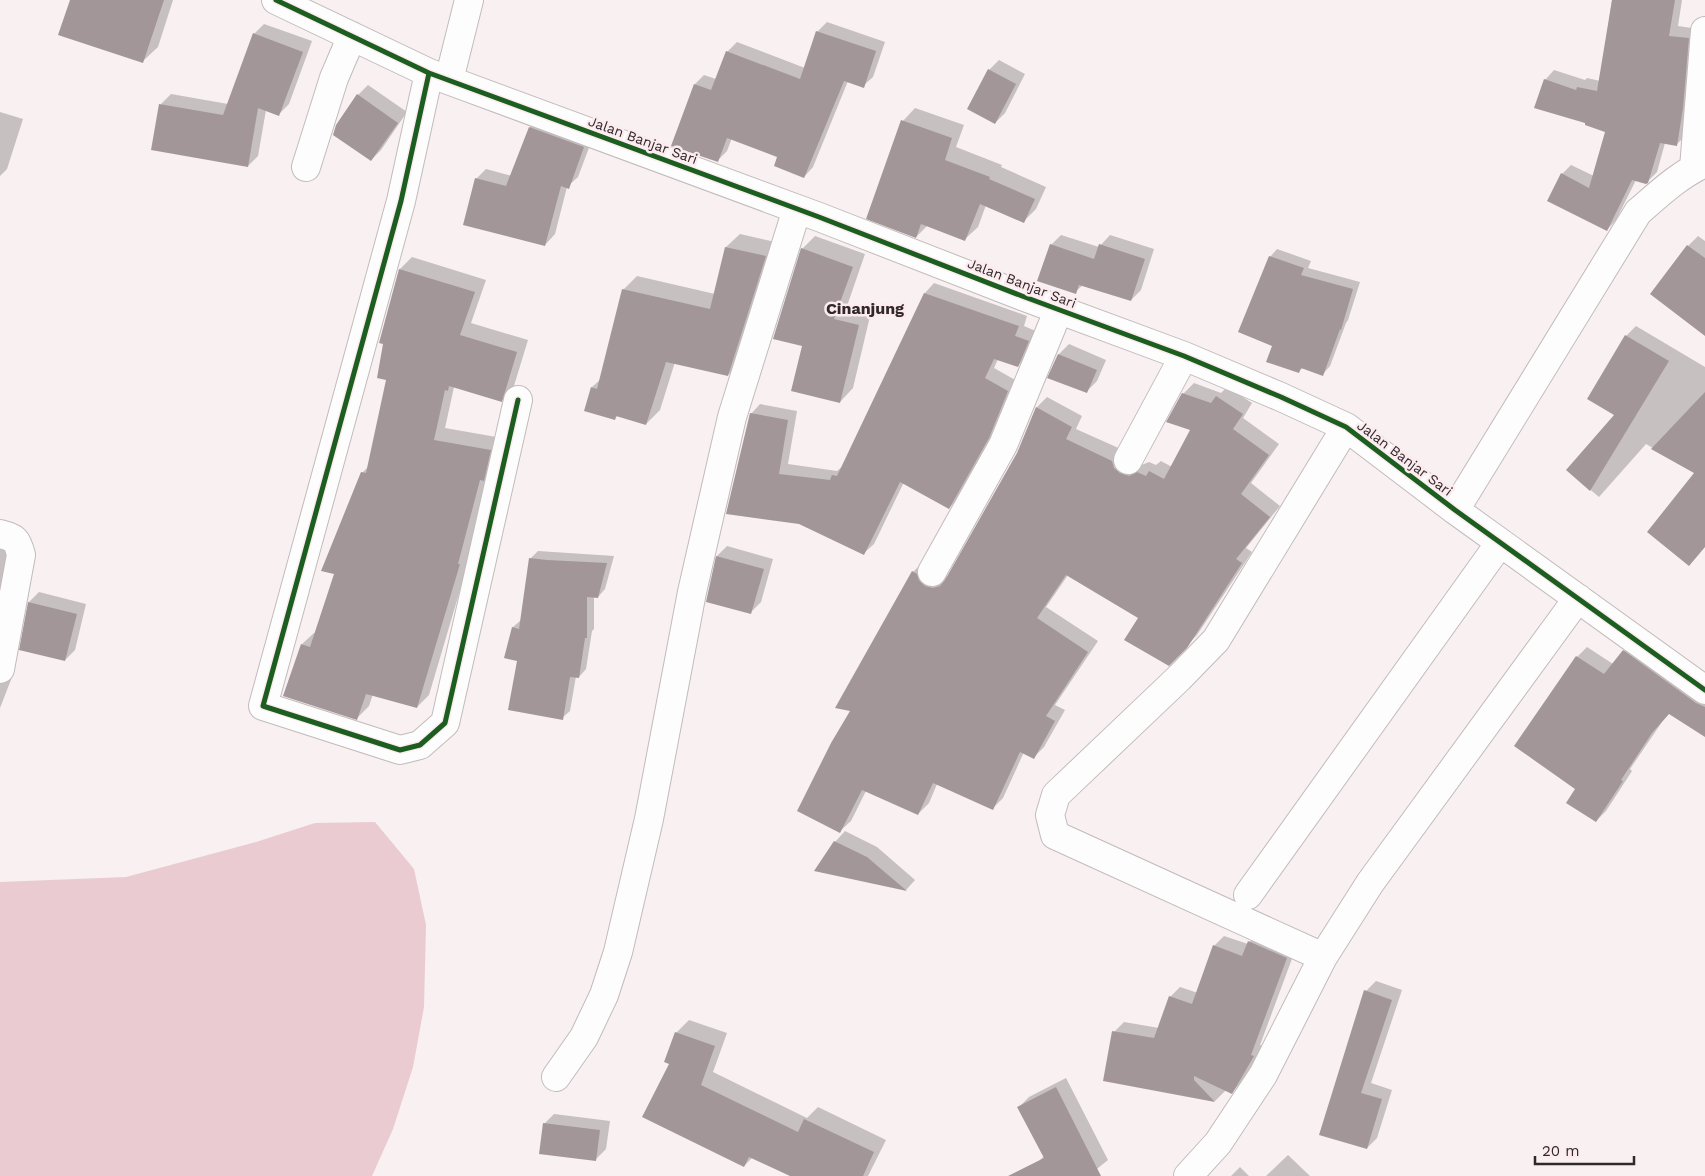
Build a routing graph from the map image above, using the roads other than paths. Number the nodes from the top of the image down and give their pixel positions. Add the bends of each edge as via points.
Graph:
1 (276, 0) edge
2 (469, 0) edge
3 (1705, 31) edge
4 (352, 36) junction
5 (439, 76) junction
6 (1699, 166) edge
7 (306, 167) dead end
8 (796, 210) junction
9 (1059, 309) junction
10 (1184, 356) junction
11 (518, 400) dead end
12 (1346, 427) junction
13 (1128, 460) dead end
14 (1455, 510) junction
15 (0, 534) edge
16 (1500, 543) junction
17 (932, 572) dead end
18 (1578, 598) junction
19 (0, 669) edge
20 (1705, 690) edge
21 (1248, 895) dead end
22 (1323, 956) junction
23 (556, 1077) dead end
24 (1188, 1176) edge

1 - 4 street, Jalan Banjar Sari
2 - 5 street
3 - 6 street
4 - 5 street, Jalan Banjar Sari
4 - 7 street via 334,78
5 - 8 street, Jalan Banjar Sari
5 - 11 street via 401,201 264,706 400,750 420,745 445,724
6 - 14 street via 1638,212
8 - 9 street, Jalan Banjar Sari
8 - 23 street via 732,417 692,592 649,819 618,952 604,995 584,1037
9 - 10 street, Jalan Banjar Sari
9 - 17 street via 1003,445
10 - 12 street, Jalan Banjar Sari
10 - 13 street
12 - 14 street, Jalan Banjar Sari
12 - 22 street via 1216,640 1056,795 1050,816 1056,836
14 - 16 street, Jalan Banjar Sari
15 - 19 street via 13,538 21,555
16 - 18 street, Jalan Banjar Sari
16 - 21 street
18 - 20 street, Jalan Banjar Sari
18 - 22 street via 1370,883
22 - 24 street via 1263,1075 1218,1143

